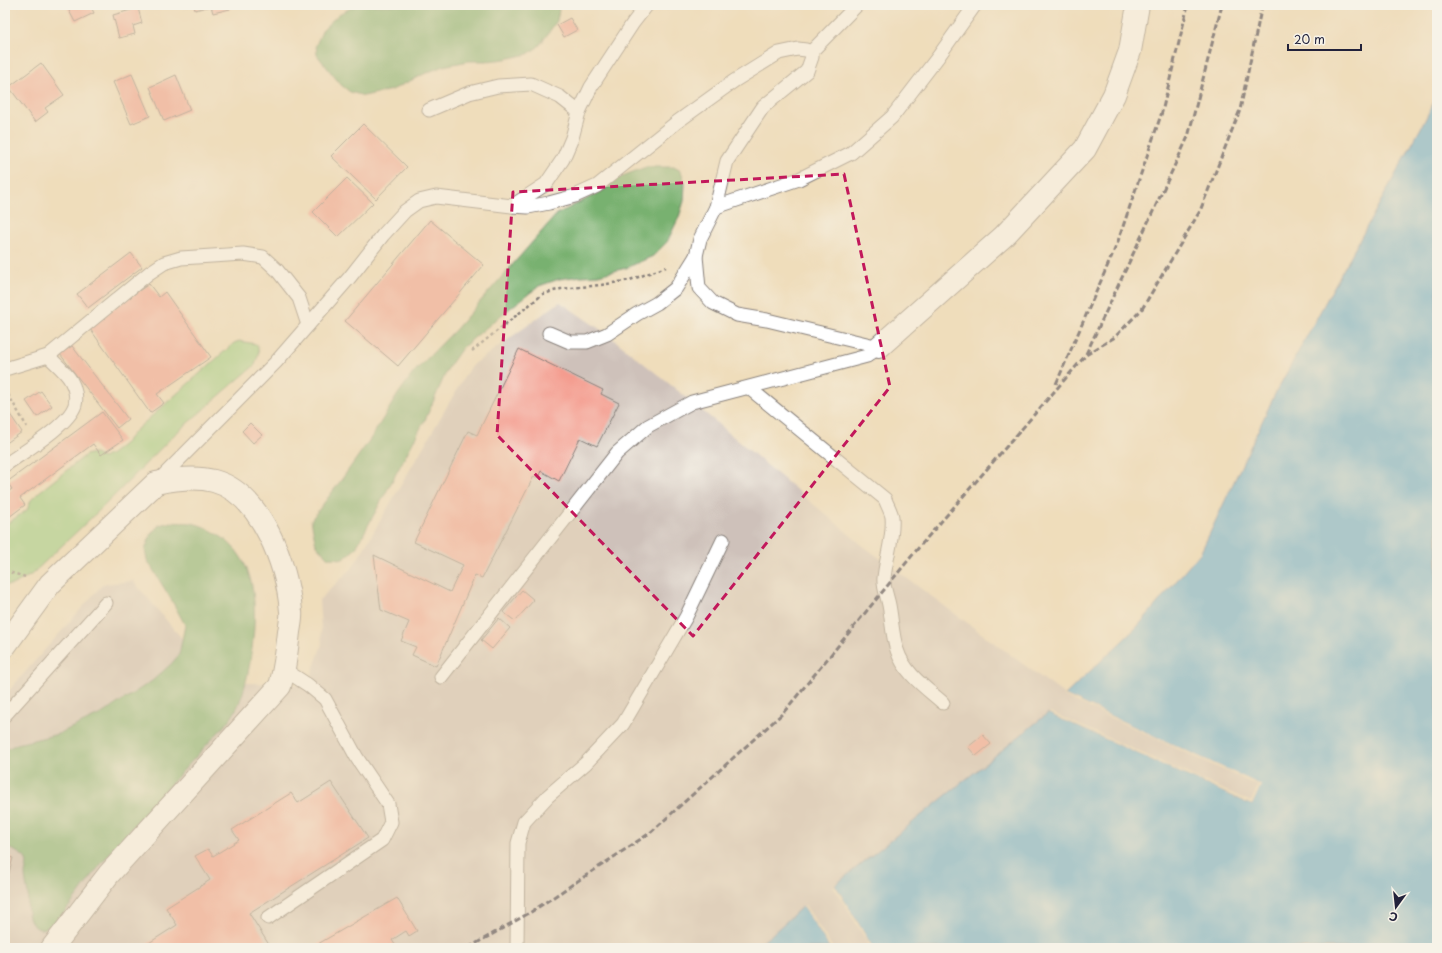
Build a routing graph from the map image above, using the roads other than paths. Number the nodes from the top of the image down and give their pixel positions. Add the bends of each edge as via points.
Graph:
1 (647, 5) edge
2 (857, 5) edge
3 (976, 5) edge
4 (1138, 5) edge
5 (811, 52) junction
6 (429, 110) dead end
7 (579, 112) junction
8 (512, 206) junction
9 (716, 207) junction
10 (696, 256) junction
11 (308, 325) junction
12 (549, 333) dead end
13 (879, 347) junction
14 (48, 356) junction
15 (5, 369) edge
16 (749, 388) junction
17 (5, 465) edge
18 (156, 483) junction
19 (723, 540) dead end
20 (106, 603) dead end
21 (5, 646) edge
22 (285, 670) junction
23 (441, 677) dead end
24 (943, 703) dead end
25 (5, 715) edge
26 (268, 918) dead end
27 (52, 948) edge
28 (517, 948) edge

1 - 7 lane via 591,87
2 - 5 lane
3 - 9 lane via 892,117 851,153 799,179
4 - 13 street via 1130,51 1114,95 1085,148 1004,236
5 - 8 lane via 798,49 779,53 734,81 677,122 597,186 575,196 549,203 528,207
5 - 9 lane via 812,57 807,71 763,107 728,161
6 - 7 lane via 469,93 498,86 531,84 560,97
7 - 8 lane via 563,159 546,184
8 - 11 lane via 436,197 419,201 404,210 350,278
9 - 10 lane via 700,239
10 - 12 lane via 676,288 608,334 587,342 570,342
10 - 13 lane via 699,288 712,304 737,315
11 - 14 lane via 299,298 262,257 243,254 181,258 164,263 149,273
11 - 18 lane via 276,362
13 - 16 lane via 867,356
14 - 15 lane
14 - 17 lane via 71,380 76,394 75,404 66,419
16 - 23 lane via 692,402 648,426 617,453
16 - 24 lane via 885,499 892,516 883,579 897,651 906,668
18 - 21 street via 50,584
18 - 22 street via 179,478 214,481 236,491 258,514 275,546 284,572 292,612
19 - 28 lane via 686,617 623,724 524,822 518,843
20 - 25 lane
22 - 26 lane via 325,699 357,758 388,804 391,822 382,840
22 - 27 street via 280,686 270,698 109,874

